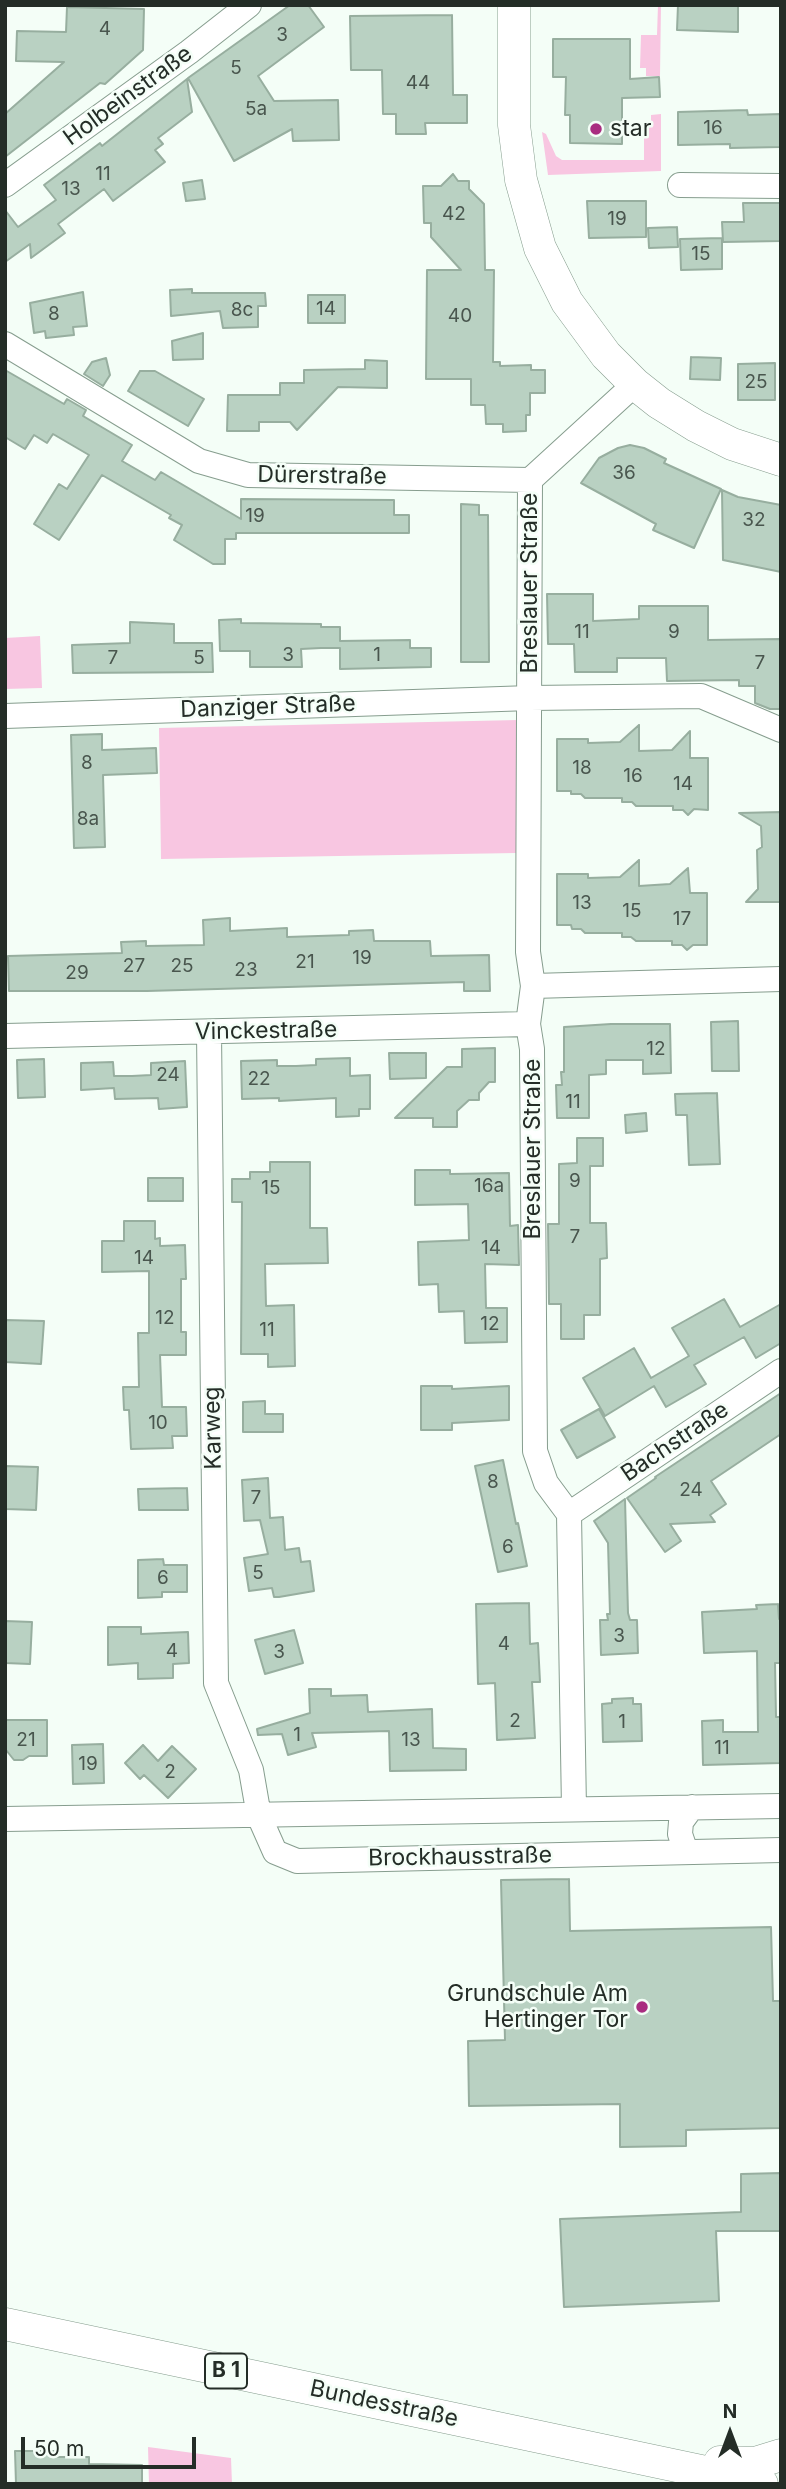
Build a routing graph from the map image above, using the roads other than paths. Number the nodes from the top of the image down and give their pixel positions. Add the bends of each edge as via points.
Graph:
1 (249, 5) edge
2 (514, 5) edge
3 (5, 185) edge
4 (680, 185) dead end
5 (781, 186) edge
6 (5, 344) edge
7 (635, 384) junction
8 (781, 460) edge
9 (530, 480) junction
10 (530, 698) junction
11 (5, 716) edge
12 (781, 730) edge
13 (781, 979) edge
14 (533, 986) junction
15 (528, 1024) junction
16 (209, 1032) junction
17 (5, 1036) edge
18 (781, 1370) edge
19 (569, 1514) junction
20 (781, 1805) edge
21 (692, 1807) junction
22 (574, 1810) junction
23 (259, 1816) junction
24 (5, 1819) edge
25 (781, 1850) edge
26 (686, 1852) junction
27 (5, 2324) edge
28 (781, 2455) edge
29 (642, 2459) junction
30 (683, 2484) edge
31 (762, 2484) edge

1 - 3 street, Holbeinstraße
2 - 7 main road via 514,125 531,220 566,302 606,355
4 - 5 street
6 - 9 street, Dürerstraße via 199,461 248,475
7 - 8 main road via 696,426
7 - 9 street
9 - 10 street, Breslauer Straße
10 - 11 street, Danziger Straße
10 - 12 street, Danziger Straße via 701,696
10 - 14 street, Breslauer Straße via 528,952
13 - 14 street
14 - 15 street, Breslauer Straße
15 - 16 street, Vinckestraße
15 - 19 street, Breslauer Straße via 533,1049 535,1451 546,1483
16 - 17 street, Vinckestraße
16 - 23 street, Karweg via 216,1683 251,1770
18 - 19 street, Bachstraße
19 - 22 street
20 - 21 street, Brockhausstraße
21 - 22 street, Brockhausstraße
21 - 26 street via 681,1822
22 - 23 street, Brockhausstraße
23 - 24 street, Brockhausstraße
23 - 26 street, Brockhausstraße via 275,1852 297,1861
25 - 26 street, Brockhausstraße
27 - 29 main road, Bundesstraße / B 1
28 - 29 main road via 755,2463
29 - 30 main road
29 - 31 main road, Bundesstraße / B 1

